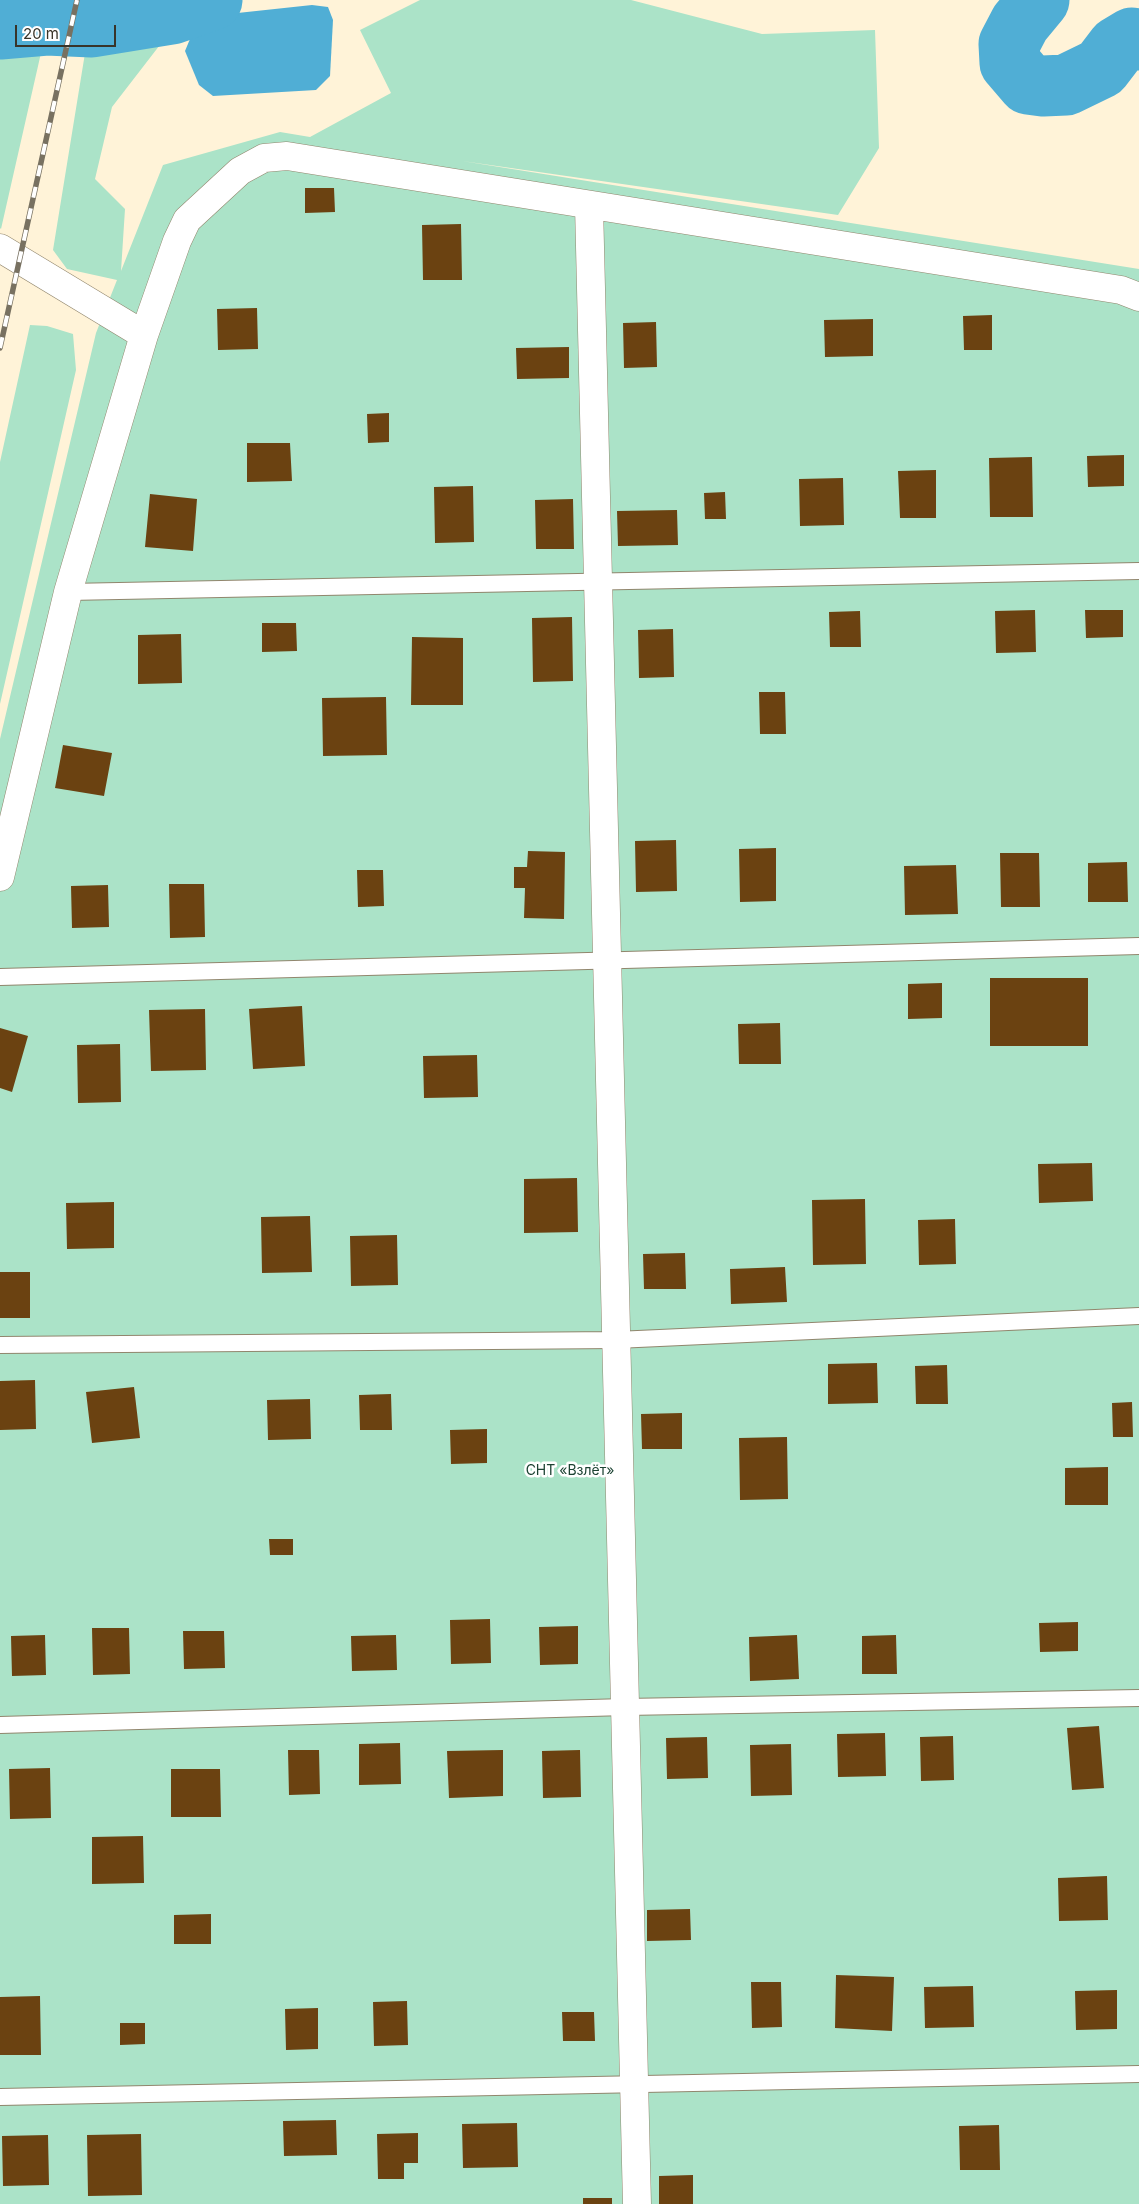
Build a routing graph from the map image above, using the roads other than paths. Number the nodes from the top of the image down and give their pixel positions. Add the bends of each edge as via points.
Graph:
1 (589, 205) junction
2 (0, 248) edge
3 (1139, 297) edge
4 (144, 335) junction
5 (1139, 571) edge
6 (597, 582) junction
7 (68, 592) junction
8 (0, 877) edge
9 (1139, 946) edge
10 (607, 960) junction
11 (0, 977) edge
12 (1139, 1316) edge
13 (616, 1340) junction
14 (0, 1345) edge
15 (1139, 1698) edge
16 (625, 1707) junction
17 (0, 1725) edge
18 (1139, 2074) edge
19 (634, 2084) junction
20 (0, 2097) edge
21 (637, 2204) edge

1 - 3 street via 1121,290
1 - 4 street via 287,156 264,158 240,171 187,220
1 - 6 street
2 - 4 street
4 - 7 street
5 - 6 lane
6 - 7 lane
6 - 10 street
7 - 8 street
9 - 10 lane
10 - 11 lane
10 - 13 street
12 - 13 lane
13 - 14 lane
13 - 16 street
15 - 16 lane
16 - 17 lane
16 - 19 street
18 - 19 lane
19 - 20 lane
19 - 21 street

